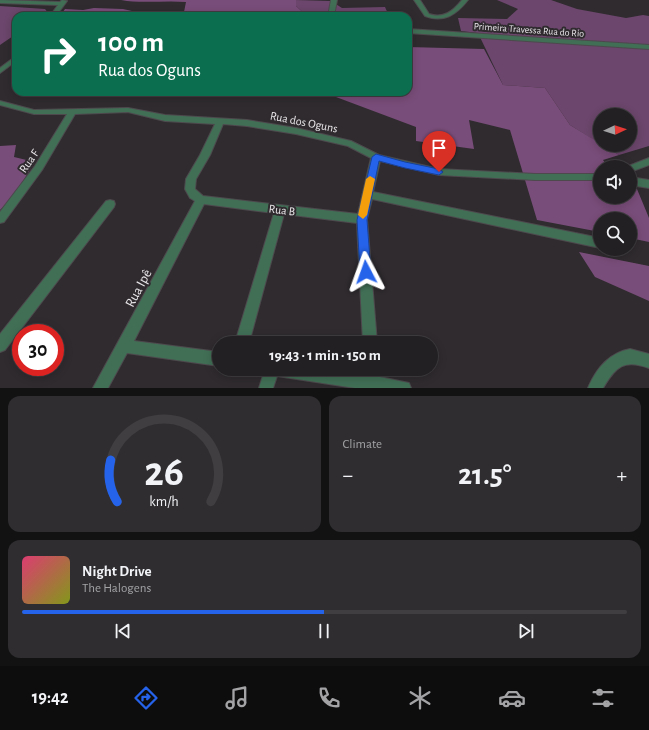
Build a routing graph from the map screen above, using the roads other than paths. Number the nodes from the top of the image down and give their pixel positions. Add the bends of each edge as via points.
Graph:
1 (334, 0) edge
2 (417, 0) edge
3 (465, 0) edge
4 (0, 1) edge
5 (64, 2) edge
6 (56, 12) edge
7 (332, 12) edge
8 (412, 31) edge
9 (649, 47) edge
10 (12, 61) edge
11 (0, 71) edge
12 (0, 103) edge
13 (71, 113) junction
14 (220, 122) junction
15 (376, 157) junction
16 (649, 161) edge
17 (637, 166) edge
18 (593, 177) edge
19 (637, 182) edge
20 (649, 184) edge
21 (367, 194) junction
22 (202, 200) junction
23 (110, 204) dead end
24 (280, 210) junction
25 (0, 219) edge
26 (362, 220) junction
27 (593, 242) edge
28 (244, 336) edge
29 (370, 336) edge
30 (0, 345) edge
31 (124, 346) junction
32 (212, 358) edge
33 (649, 361) edge
34 (270, 376) edge
35 (372, 376) edge
36 (100, 388) edge
37 (266, 388) edge
38 (404, 388) edge
39 (595, 388) edge

1 - 7 street
2 - 3 street via 425,14 438,18 451,15
4 - 5 street
5 - 6 street
8 - 9 street, Primeira Travessa Rua do Rio
10 - 11 street
12 - 13 street, Rua dos Oguns via 34,112
13 - 14 street, Rua dos Oguns via 128,110 165,118
13 - 25 street, Rua F via 49,154 20,196
14 - 15 street, Rua dos Oguns via 247,123 316,134 351,144
14 - 22 street via 191,179 190,189
15 - 18 street, Rua dos Oguns via 439,172
15 - 21 street
16 - 17 street
19 - 20 street
21 - 26 street
21 - 27 street
22 - 24 street, Rua B
22 - 31 street, Rua Ipê
23 - 30 street
24 - 26 street, Rua B
24 - 28 street
26 - 29 street
31 - 32 street
31 - 36 street, Rua Ipê
33 - 39 street via 637,356 615,360 603,373
34 - 37 street
35 - 38 street

